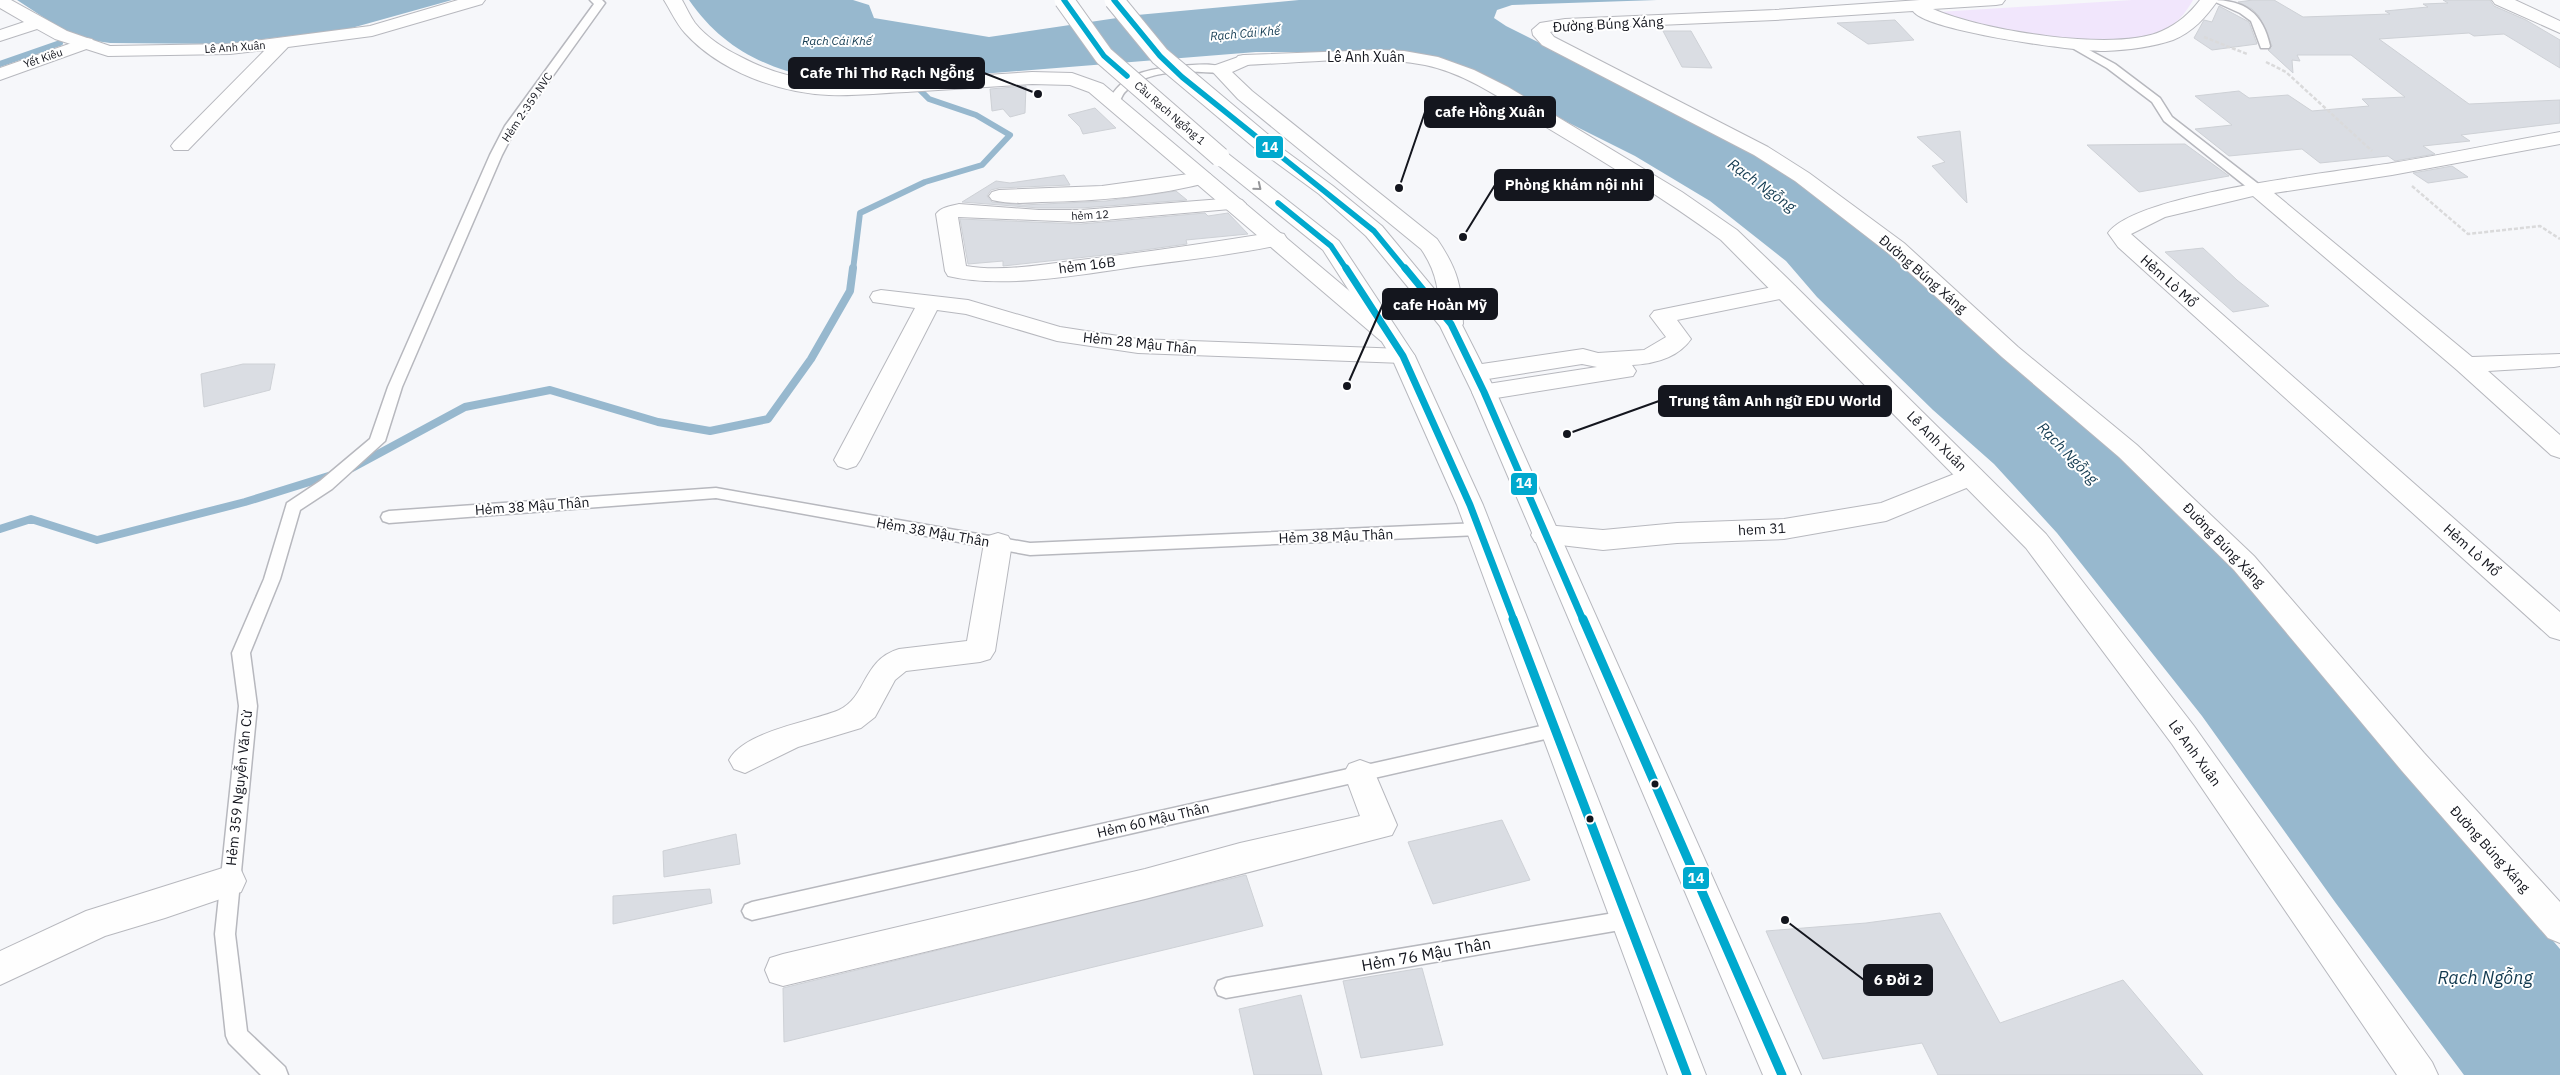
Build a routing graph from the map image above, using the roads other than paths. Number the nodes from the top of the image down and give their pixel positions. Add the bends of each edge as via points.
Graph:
1 (476, 0) edge
2 (595, 0) edge
3 (673, 0) edge
4 (1064, 0) edge
5 (1114, 0) edge
6 (1996, 0) edge
7 (2209, 0) edge
8 (2216, 0) edge
9 (2501, 0) edge
10 (0, 1) edge
11 (1912, 5) junction
12 (38, 23) junction
13 (2560, 28) edge
14 (58, 34) junction
15 (0, 36) edge
16 (283, 42) junction
17 (86, 43) junction
18 (2078, 46) junction
19 (2265, 46) dead end
20 (0, 53) edge
21 (1220, 70) junction
22 (0, 74) edge
23 (1114, 102) junction
24 (2560, 138) edge
25 (181, 146) dead end
26 (1212, 167) junction
27 (2257, 189) junction
28 (988, 196) dead end
29 (1235, 204) junction
30 (947, 214) joint
31 (1276, 240) junction
32 (1787, 290) junction
33 (881, 297) dead end
34 (928, 303) junction
35 (1451, 324) junction
36 (1396, 346) junction
37 (2554, 360) dead end
38 (2466, 365) junction
39 (1629, 370) dead end
40 (1480, 382) junction
41 (2560, 449) edge
42 (847, 460) dead end
43 (351, 463) joint
44 (1972, 476) junction
45 (328, 483) joint
46 (389, 516) dead end
47 (1479, 529) junction
48 (1545, 534) junction
49 (998, 543) junction
50 (2560, 629) edge
51 (1554, 730) junction
52 (745, 760) dead end
53 (1360, 773) junction
54 (229, 881) junction
55 (752, 911) dead end
56 (1626, 920) junction
57 (2560, 927) edge
58 (0, 969) edge
59 (783, 970) dead end
60 (1226, 988) dead end
61 (276, 1075) edge
62 (1686, 1075) edge
63 (1782, 1075) edge
64 (2419, 1075) edge

1 - 16 street, Lê Anh Xuân via 372,31
2 - 43 lane, Hẻm 2-359 NVC via 600,3 511,126 395,388 377,442
3 - 23 street via 692,30 726,57 803,86 860,89 1032,78 1072,80 1096,88
4 - 26 street, Cầu Rạch Ngỗng 1, bridge via 1104,56
5 - 35 street, bridge via 1160,56 1374,231
6 - 11 street, Đường Búng Xáng
7 - 18 street via 2183,29 2158,38
8 - 19 lane via 2256,18
9 - 13 street
10 - 12 street, Lê Anh Xuân
11 - 18 street via 1926,13 2021,38
11 - 57 street, Đường Búng Xáng via 1653,22 1565,24 1541,30 1548,40 1733,136 1802,177 1896,248 2010,352 2128,451 2244,563 2412,762
12 - 14 street, Lê Anh Xuân
12 - 15 street
14 - 17 street, Lê Anh Xuân
14 - 20 street, Yết Kiêu
16 - 17 street, Lê Anh Xuân via 230,49 108,50
16 - 25 street
17 - 22 street, Yết Kiêu
18 - 27 lane via 2156,100 2168,119
21 - 23 lane via 1183,68 1153,73 1127,82 1115,94
21 - 32 street, Lê Anh Xuân via 1244,60 1404,56 1432,61 1467,74 1676,196 1728,236
21 - 35 street via 1245,96 1429,244 1444,264 1451,289
23 - 26 street
24 - 27 street, Hẻm Lò Mổ via 2392,169
26 - 28 street via 1156,187 1049,196
26 - 29 street
26 -> 36 street via 1331,246
27 - 38 street
27 - 50 street, Hẻm Lò Mổ via 2158,212 2124,227 2119,233 2133,249
29 - 30 street, hẻm 12 via 1081,216 959,210
29 - 31 street
30 - 31 street, hẻm 16B via 956,271 965,275 1014,274
31 - 36 street
32 - 40 street via 1658,311 1679,339 1652,355 1597,360 1583,356
32 - 44 street, Lê Anh Xuân
33 - 34 street, Hẻm 28 Mậu Thân
34 - 36 street, Hẻm 28 Mậu Thân via 968,307 1057,334 1138,346
34 - 42 street
35 - 40 street
36 - 47 street
37 - 38 street
38 - 41 street
39 - 40 street
40 - 48 street
43 - 45 lane
44 - 48 street, hem 31 via 1886,512 1784,529 1603,540
44 - 64 street, Lê Anh Xuân via 2036,541 2183,735
45 - 54 lane, Hẻm 359 Nguyễn Văn Cừ via 293,507 272,579 241,653 248,706
46 - 49 lane, Hẻm 38 Mậu Thân via 716,493
47 - 49 lane, Hẻm 38 Mậu Thân via 1030,549
47 - 51 street
48 - 63 street
49 - 52 street via 980,651 899,660 884,672 858,714 789,737
51 - 53 lane, Hẻm 60 Mậu Thân
51 - 56 street
53 - 55 lane, Hẻm 60 Mậu Thân
53 - 59 street via 1380,825
54 - 58 street via 165,904 98,922
54 - 61 lane, Hẻm 359 Nguyễn Văn Cừ via 225,934 237,1036
56 - 60 lane, Hẻm 76 Mậu Thân
56 - 62 street

